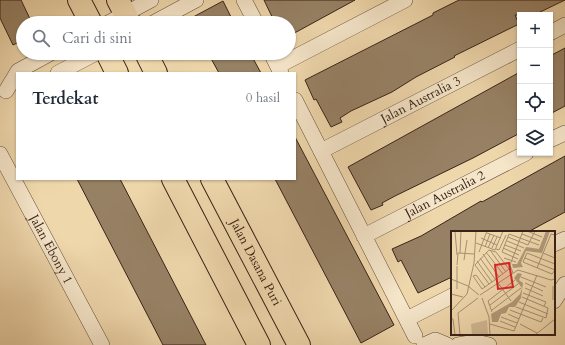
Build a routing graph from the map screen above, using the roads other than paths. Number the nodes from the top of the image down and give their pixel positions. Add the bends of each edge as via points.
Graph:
1 (79, 0) edge
2 (151, 0) edge
3 (196, 0) edge
4 (244, 0) edge
5 (405, 0) edge
6 (120, 15) edge
7 (87, 16) edge
8 (166, 16) edge
9 (252, 16) edge
10 (565, 25) edge
11 (553, 31) edge
12 (517, 51) edge
13 (296, 54) edge
14 (37, 60) edge
15 (83, 60) edge
16 (110, 60) edge
17 (150, 60) edge
18 (17, 72) edge
19 (60, 72) edge
20 (116, 72) edge
21 (156, 72) edge
22 (16, 74) edge
23 (8, 92) edge
24 (296, 102) edge
25 (565, 133) edge
26 (553, 139) edge
27 (321, 152) junction
28 (0, 154) edge
29 (520, 156) edge
30 (174, 180) edge
31 (213, 180) edge
32 (364, 236) junction
33 (565, 239) edge
34 (555, 244) edge
35 (565, 284) edge
36 (451, 297) edge
37 (555, 299) edge
38 (407, 319) junction
39 (420, 340) edge
40 (102, 345) edge
41 (259, 345) edge
42 (299, 345) edge
43 (447, 345) edge
44 (458, 345) edge
45 (489, 345) edge

1 - 7 main road
2 - 6 street
3 - 8 street
4 - 9 street
5 - 13 street
10 - 11 street
12 - 27 street, Jalan Australia 3
14 - 18 street
15 - 19 street
16 - 20 main road
17 - 21 main road
22 - 23 street
24 - 27 street
25 - 26 street
27 - 32 street
28 - 40 street, Jalan Ebony 1
29 - 32 street, Jalan Australia 2
30 - 41 main road
31 - 42 main road, Jalan Dasana Puri
32 - 38 street
33 - 34 street
35 - 37 street
36 - 38 street
38 - 39 street
39 - 43 street via 435,340
44 - 45 street via 476,342

